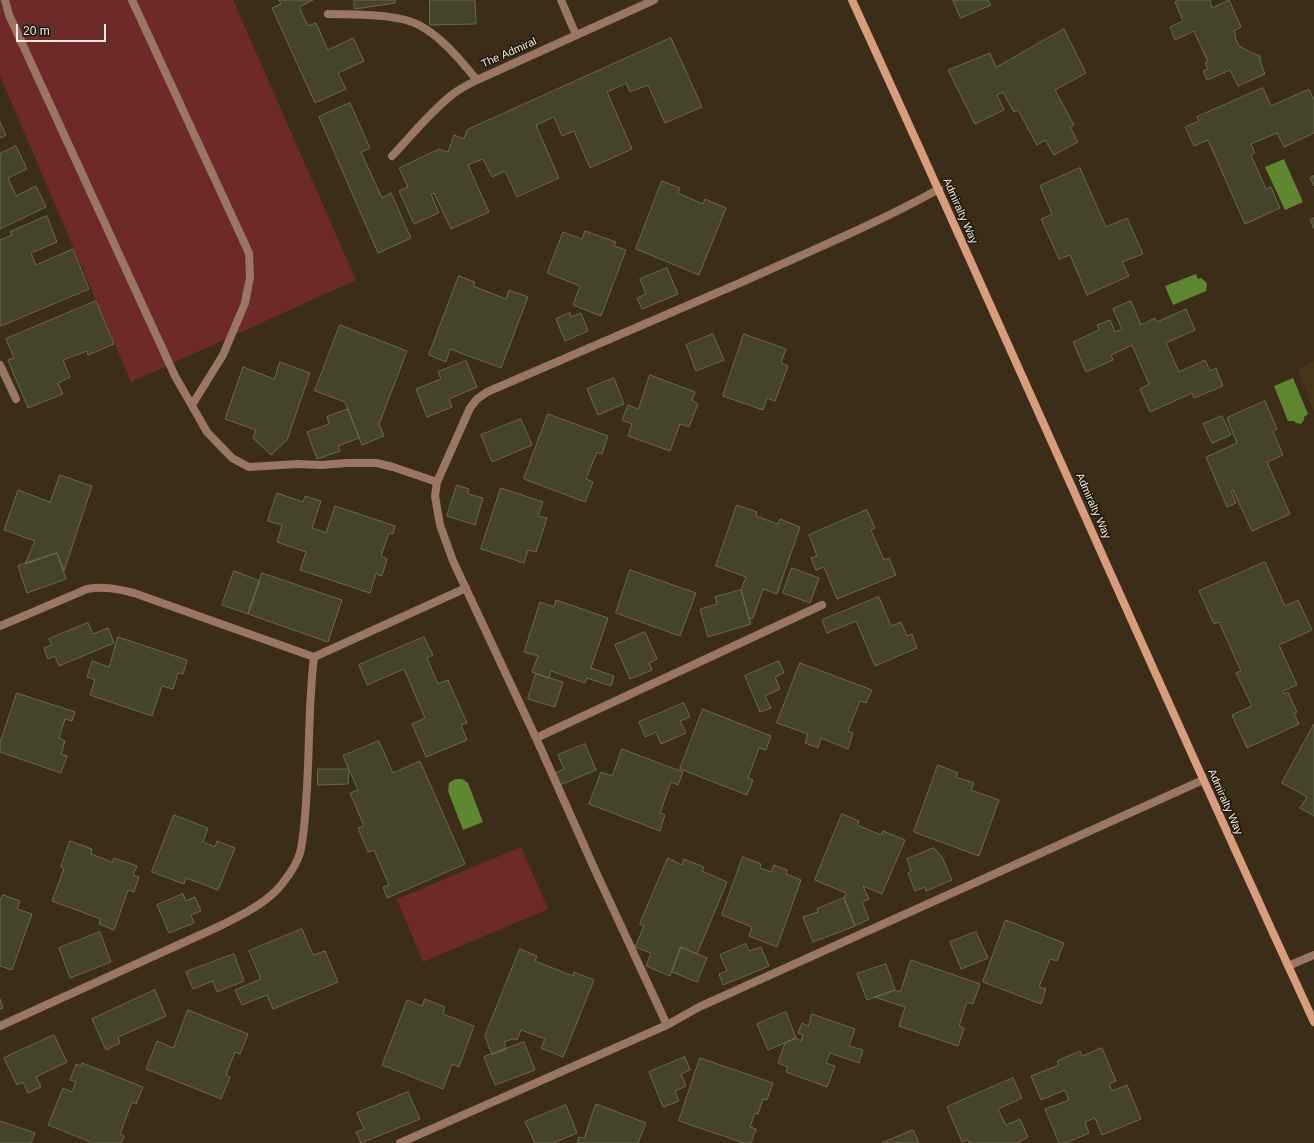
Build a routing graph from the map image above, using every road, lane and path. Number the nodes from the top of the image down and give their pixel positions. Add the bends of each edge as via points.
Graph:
1 (5, 0) edge
2 (132, 0) edge
3 (561, 0) edge
4 (654, 0) edge
5 (852, 0) edge
6 (328, 14) dead end
7 (576, 35) junction
8 (477, 80) junction
9 (392, 156) dead end
10 (939, 189) junction
11 (0, 365) edge
12 (16, 399) dead end
13 (192, 405) junction
14 (437, 482) junction
15 (466, 588) junction
16 (822, 605) dead end
17 (0, 626) edge
18 (314, 657) junction
19 (536, 738) junction
20 (1203, 780) junction
21 (1314, 955) edge
22 (1288, 966) junction
23 (1314, 1022) edge
24 (667, 1024) junction
25 (0, 1026) edge
26 (400, 1143) edge

1 - 13 street via 9,15 171,368
2 - 13 street via 249,253 250,277 245,303 223,355
3 - 7 street
4 - 7 street, The Admiral
5 - 10 main road, Admiralty Way
6 - 8 street via 369,15 404,20 418,25 449,49
7 - 8 street, The Admiral
8 - 9 street, The Admiral via 454,93 438,107
10 - 14 street via 791,260 487,392 470,408
10 - 20 main road, Admiralty Way
11 - 12 street
13 - 14 street via 207,432 232,458 249,467 377,463
14 - 15 street via 435,496 440,525
15 - 18 street
15 - 19 street
16 - 19 street
17 - 18 street via 87,589 109,588 134,593
18 - 25 street via 304,834 296,864 281,886 255,907 222,926
19 - 24 street via 594,870
20 - 22 main road, Admiralty Way
20 - 24 street via 699,1007
21 - 22 street
22 - 23 main road, Admiralty Way
24 - 26 street

